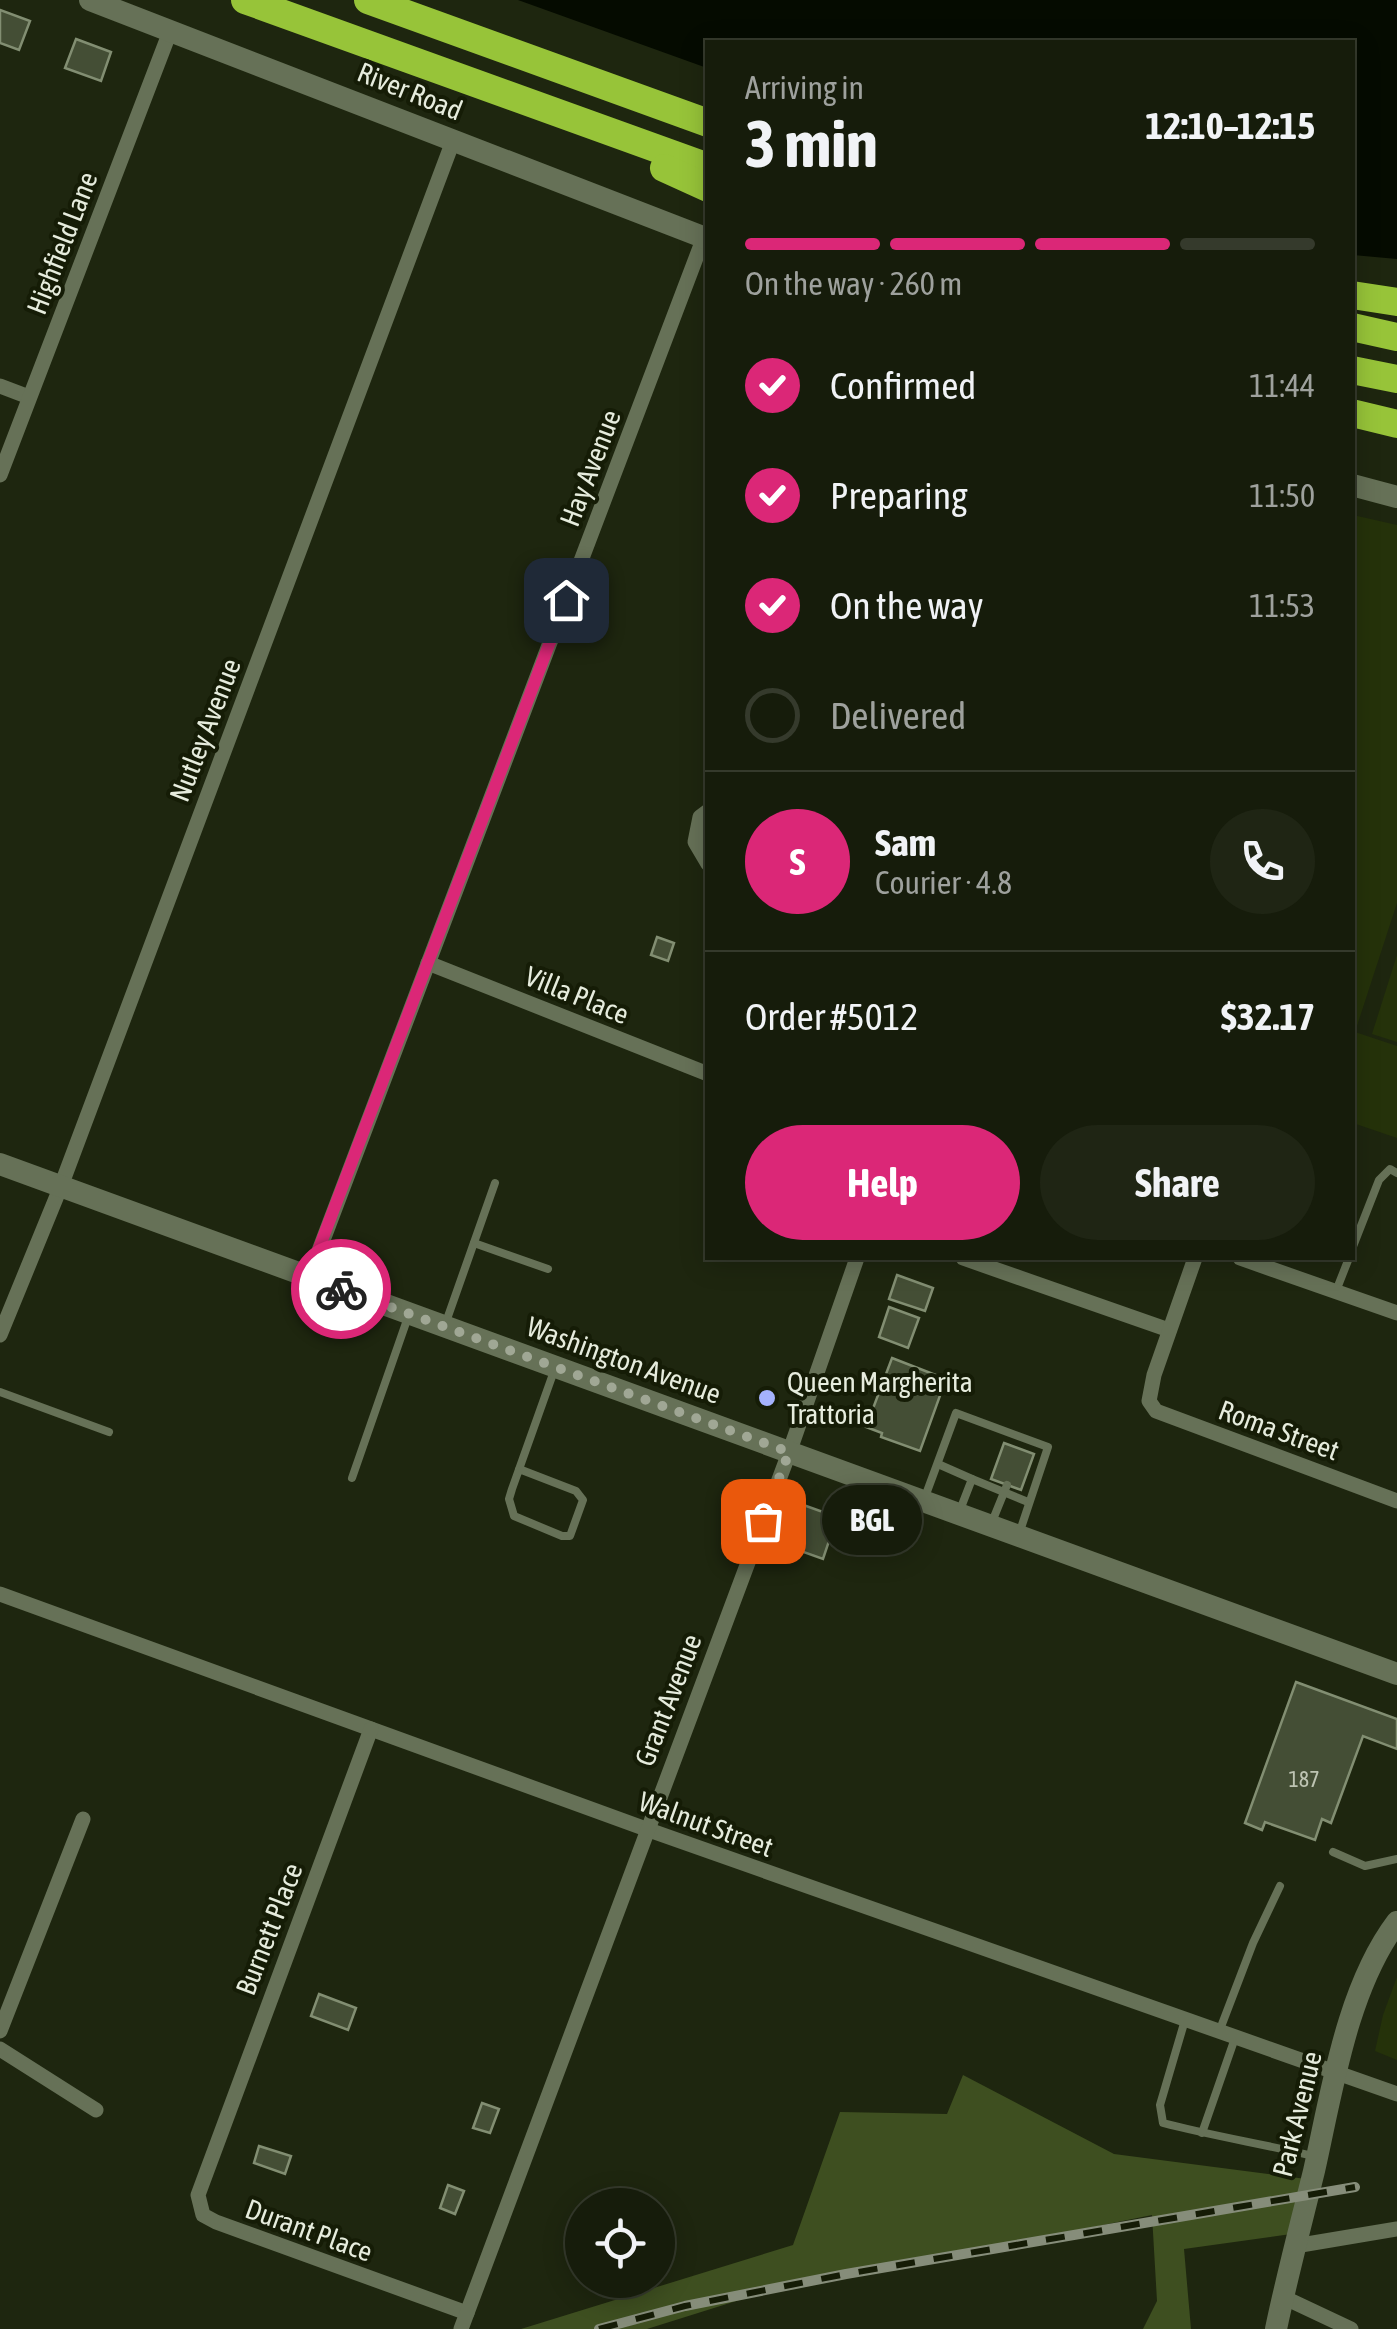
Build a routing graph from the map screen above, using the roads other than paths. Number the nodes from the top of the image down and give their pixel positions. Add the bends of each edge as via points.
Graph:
1 (90, 0) edge
2 (244, 0) edge
3 (368, 0) edge
4 (171, 29) junction
5 (494, 90) junction
6 (705, 121) edge
7 (453, 141) junction
8 (705, 166) edge
9 (705, 187) edge
10 (705, 238) edge
11 (705, 241) edge
12 (1355, 296) edge
13 (1397, 302) edge
14 (1355, 328) edge
15 (1397, 337) edge
16 (1355, 371) edge
17 (1397, 379) edge
18 (0, 386) edge
19 (29, 396) junction
20 (1355, 415) edge
21 (1397, 424) edge
22 (0, 476) edge
23 (1355, 486) edge
24 (1397, 497) edge
25 (705, 816) edge
26 (705, 861) edge
27 (428, 963) junction
28 (705, 1073) edge
29 (0, 1164) edge
30 (1397, 1173) edge
31 (496, 1183) dead end
32 (61, 1186) junction
33 (1355, 1241) edge
34 (474, 1243) junction
35 (856, 1260) edge
36 (969, 1260) edge
37 (1194, 1260) edge
38 (1246, 1260) edge
39 (1348, 1260) edge
40 (548, 1269) dead end
41 (308, 1277) junction
42 (1336, 1291) junction
43 (1397, 1313) edge
44 (410, 1314) junction
45 (444, 1326) junction
46 (1169, 1330) junction
47 (0, 1335) edge
48 (556, 1367) junction
49 (0, 1392) edge
50 (109, 1432) dead end
51 (1022, 1438) junction
52 (1019, 1448) dead end
53 (789, 1452) junction
54 (938, 1464) junction
55 (519, 1469) junction
56 (352, 1478) dead end
57 (972, 1479) junction
58 (1006, 1488) junction
59 (1397, 1501) edge
60 (924, 1502) junction
61 (1028, 1502) junction
62 (958, 1514) junction
63 (991, 1526) junction
64 (1018, 1536) junction
65 (0, 1594) edge
66 (1397, 1674) edge
67 (371, 1730) junction
68 (83, 1819) dead end
69 (646, 1830) junction
70 (1333, 1852) dead end
71 (1397, 1859) edge
72 (1280, 1886) dead end
73 (1397, 1922) edge
74 (1185, 2020) junction
75 (0, 2031) edge
76 (1227, 2035) junction
77 (0, 2049) edge
78 (1336, 2074) junction
79 (1397, 2094) edge
80 (96, 2110) dead end
81 (1202, 2133) junction
82 (214, 2147) joint
83 (1316, 2157) junction
84 (1397, 2229) edge
85 (1295, 2246) junction
86 (1283, 2296) junction
87 (464, 2321) edge
88 (1276, 2329) edge
89 (1352, 2329) edge

1 - 4 main road, River Road
2 - 5 highway
3 - 6 highway
4 - 7 main road, River Road
4 - 19 street, Highfield Lane
5 - 8 highway
5 - 9 highway
7 - 10 main road, River Road
7 - 32 street, Nutley Avenue
11 - 27 street, Hay Avenue
12 - 13 highway
14 - 15 highway
16 - 17 highway
18 - 19 street
19 - 22 street, Highfield Lane
20 - 21 highway
23 - 24 main road
25 - 26 street via 695,831
27 - 28 street, Villa Place
27 - 41 street, Hay Avenue
29 - 32 main road, Washington Avenue
30 - 33 lane via 1390,1170 1379,1180
31 - 34 lane
32 - 41 main road, Washington Avenue
32 - 47 street, Nutley Avenue
34 - 40 lane
34 - 45 lane
35 - 53 street, Grant Avenue
36 - 46 street
37 - 46 street
38 - 42 street
39 - 42 lane
41 - 44 main road, Washington Avenue
42 - 43 street
44 - 45 main road, Washington Avenue
44 - 56 lane
45 - 48 main road, Washington Avenue
46 - 59 street, Roma Street via 1149,1401 1156,1411
48 - 53 main road, Washington Avenue
48 - 55 lane
49 - 50 lane
51 - 52 lane
51 - 54 lane via 956,1414
51 - 61 lane via 1048,1447
53 - 60 main road, Washington Avenue
53 - 69 street, Grant Avenue
54 - 57 lane
54 - 60 lane
55 - 55 lane via 509,1499 514,1516 570,1536 583,1500 576,1491
57 - 58 lane
57 - 62 lane
58 - 61 lane
58 - 63 lane
60 - 62 main road, Washington Avenue
61 - 64 lane
62 - 63 main road, Washington Avenue
63 - 64 main road, Washington Avenue
64 - 66 main road, Washington Avenue
65 - 67 street, Walnut Street
67 - 69 street, Walnut Street
67 - 82 street, Burnett Place
68 - 75 street
69 - 74 street, Walnut Street
69 - 87 street, Grant Avenue
70 - 71 lane via 1365,1866
72 - 76 lane via 1253,1944
73 - 78 main road, Park Avenue via 1358,1998
74 - 76 street, Walnut Street
74 - 81 lane via 1160,2112 1163,2123
76 - 78 street, Walnut Street
76 - 81 lane
77 - 80 street
78 - 79 street, Walnut Street
78 - 83 main road, Park Avenue
81 - 83 lane
82 - 87 street, Durant Place via 198,2194 203,2215
83 - 85 main road, Park Avenue
84 - 85 street
85 - 86 main road, Park Avenue
86 - 88 main road, Park Avenue
86 - 89 street

